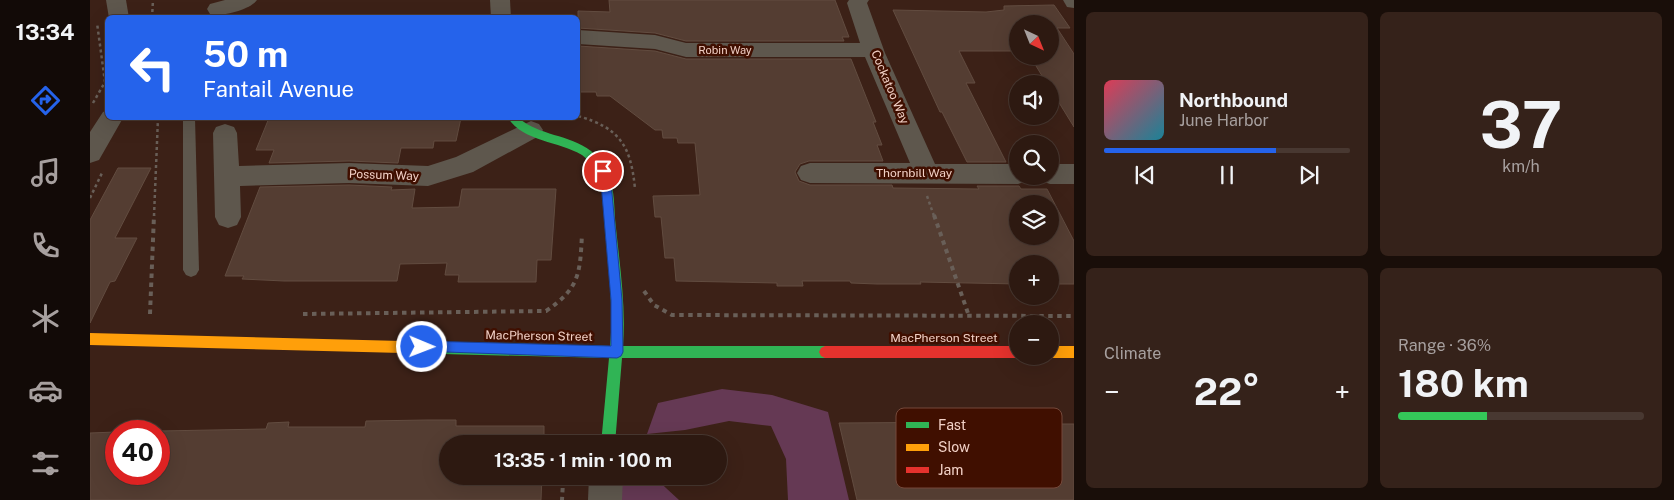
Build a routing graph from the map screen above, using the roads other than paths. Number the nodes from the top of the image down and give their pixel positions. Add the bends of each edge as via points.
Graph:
1 (116, 0) edge
2 (247, 0) edge
3 (500, 0) edge
4 (859, 0) edge
5 (217, 9) edge
6 (118, 15) edge
7 (501, 15) edge
8 (580, 37) edge
9 (873, 50) junction
10 (110, 120) edge
11 (189, 120) edge
12 (522, 124) edge
13 (225, 133) dead end
14 (90, 153) edge
15 (810, 173) dead end
16 (923, 173) junction
17 (1009, 174) edge
18 (1059, 174) edge
19 (1074, 174) edge
20 (227, 176) junction
21 (228, 216) dead end
22 (191, 270) dead end
23 (90, 339) edge
24 (617, 352) junction
25 (1009, 352) edge
26 (1059, 352) edge
27 (1074, 352) edge
28 (609, 435) edge
29 (606, 485) edge
30 (605, 500) edge

1 - 6 street
2 - 5 street
3 - 7 street
4 - 9 street, Cockatoo Way via 857,3
8 - 9 street, Robin Way via 655,42 686,50
9 - 16 street, Cockatoo Way
10 - 14 street
11 - 22 lane
12 - 20 street, Possum Way via 464,165 428,176 349,173
12 - 24 street via 568,142 593,159 603,171 616,300
13 - 20 street
15 - 16 street, Thornbill Way
16 - 17 street, Thornbill Way
18 - 19 street
20 - 21 street
23 - 24 street, MacPherson Street
24 - 25 street, MacPherson Street
24 - 28 street
26 - 27 street
29 - 30 street

